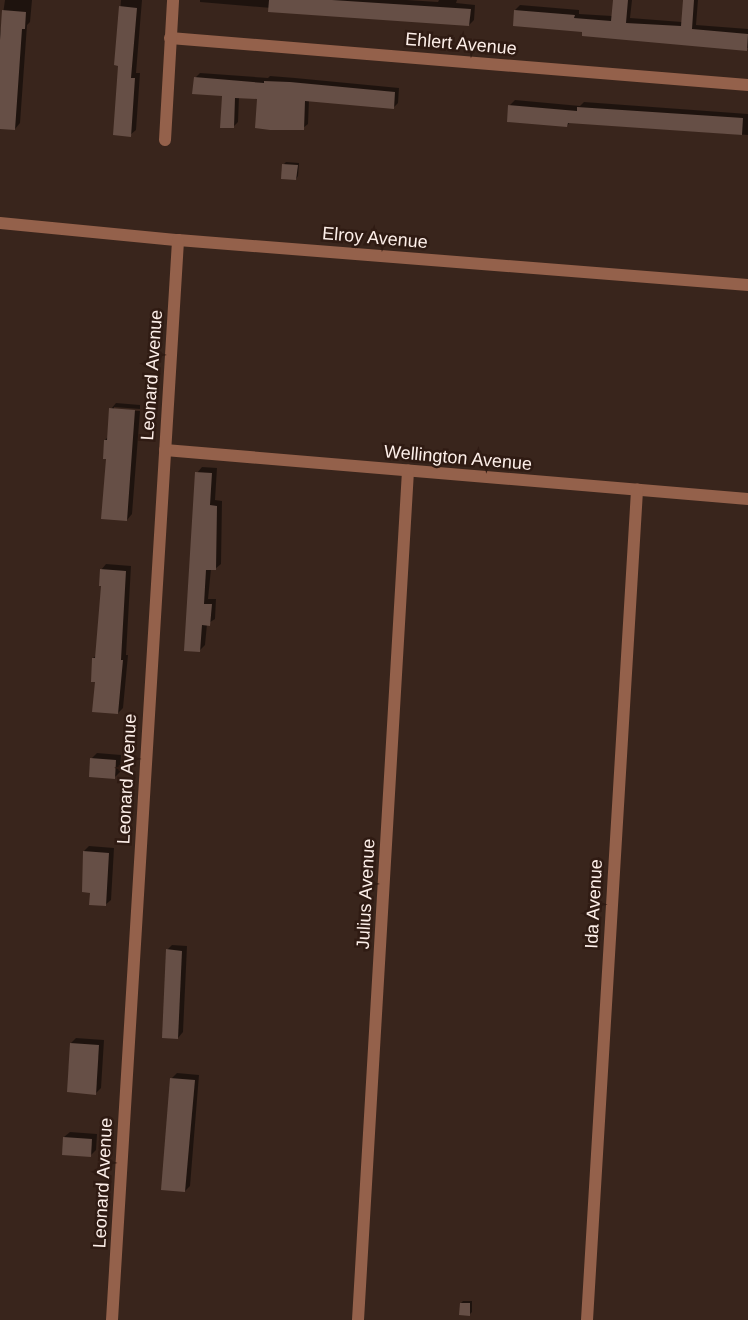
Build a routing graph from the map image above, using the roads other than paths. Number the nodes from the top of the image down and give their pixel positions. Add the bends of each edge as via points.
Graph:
1 (173, 0) edge
2 (170, 38) junction
3 (748, 85) edge
4 (164, 140) dead end
5 (0, 223) edge
6 (178, 240) junction
7 (748, 285) edge
8 (165, 450) junction
9 (408, 470) junction
10 (637, 490) junction
11 (748, 498) edge
12 (112, 1320) edge
13 (358, 1320) edge
14 (587, 1320) edge

1 - 2 street
2 - 3 street, Ehlert Avenue
2 - 4 street
5 - 6 street, Elroy Avenue
6 - 7 street, Elroy Avenue
6 - 8 street, Leonard Avenue
8 - 9 street, Wellington Avenue
8 - 12 street, Leonard Avenue
9 - 10 street, Wellington Avenue
9 - 13 street, Julius Avenue
10 - 11 street, Wellington Avenue
10 - 14 street, Ida Avenue

